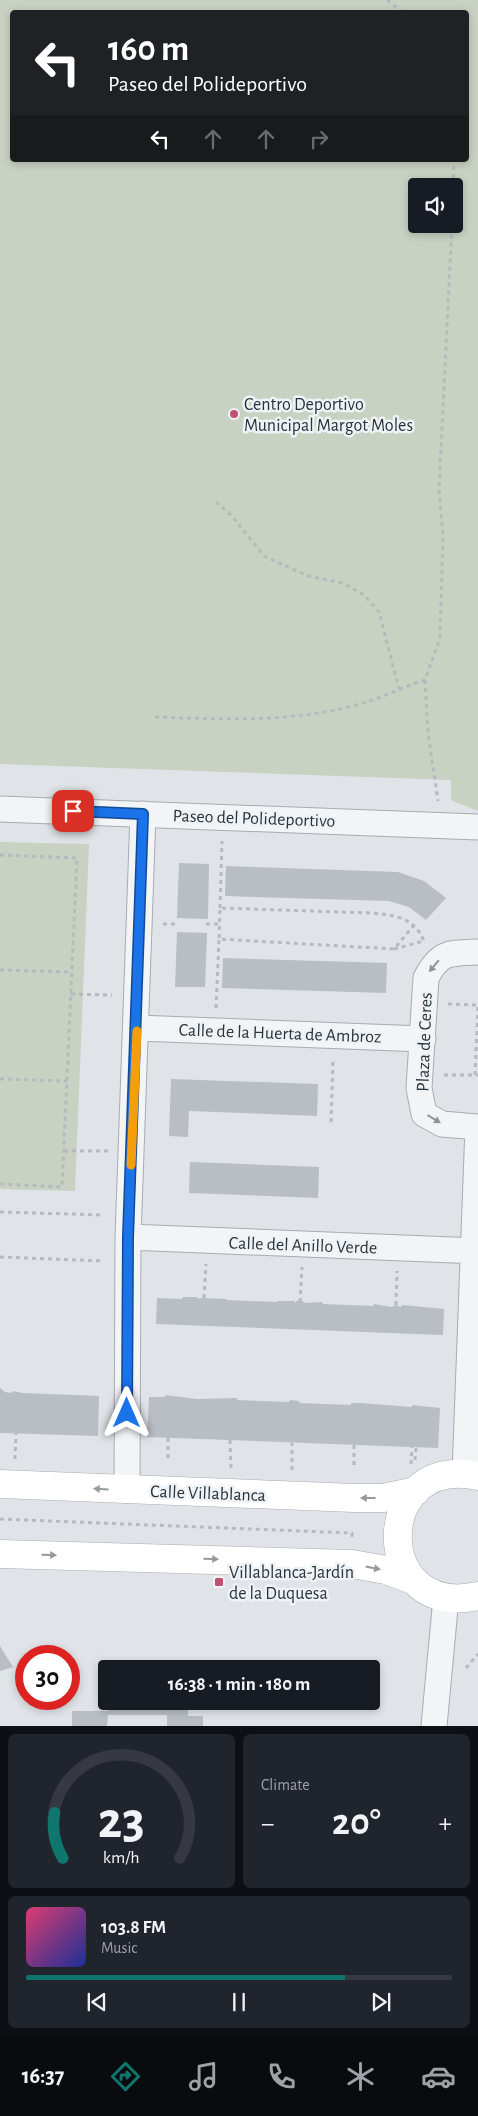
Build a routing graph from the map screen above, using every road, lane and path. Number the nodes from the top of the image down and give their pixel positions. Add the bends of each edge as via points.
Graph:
1 (387, 0) edge
2 (400, 10) edge
3 (454, 162) edge
4 (453, 178) edge
5 (452, 233) edge
6 (216, 502) dead end
7 (425, 680) junction
8 (399, 689) junction
9 (154, 718) dead end
10 (438, 801) dead end
11 (0, 809) edge
12 (143, 814) junction
13 (478, 827) edge
14 (222, 838) dead end
15 (0, 855) edge
16 (220, 908) junction
17 (158, 923) dead end
18 (176, 924) dead end
19 (206, 924) dead end
20 (219, 924) junction
21 (414, 925) junction
22 (219, 938) junction
23 (394, 949) junction
24 (478, 952) edge
25 (0, 970) edge
26 (72, 972) junction
27 (71, 994) junction
28 (118, 995) dead end
29 (478, 1005) edge
30 (216, 1014) dead end
31 (137, 1028) junction
32 (334, 1035) junction
33 (423, 1039) junction
34 (475, 1075) dead end
35 (0, 1079) edge
36 (67, 1081) junction
37 (331, 1122) dead end
38 (478, 1127) edge
39 (64, 1151) junction
40 (112, 1151) dead end
41 (0, 1184) edge
42 (0, 1212) edge
43 (112, 1215) dead end
44 (128, 1237) junction
45 (476, 1251) edge
46 (0, 1257) edge
47 (109, 1262) dead end
48 (206, 1263) dead end
49 (302, 1266) dead end
50 (397, 1269) dead end
51 (204, 1298) dead end
52 (300, 1302) dead end
53 (396, 1305) dead end
54 (16, 1433) dead end
55 (168, 1438) dead end
56 (230, 1440) dead end
57 (292, 1443) dead end
58 (354, 1445) dead end
59 (416, 1448) dead end
60 (168, 1458) dead end
61 (14, 1460) dead end
62 (415, 1461) dead end
63 (292, 1462) dead end
64 (354, 1465) dead end
65 (231, 1469) dead end
66 (472, 1475) edge
67 (0, 1484) edge
68 (127, 1490) junction
69 (416, 1491) junction
70 (0, 1519) edge
71 (352, 1546) dead end
72 (0, 1554) edge
73 (414, 1580) junction
74 (478, 1596) edge
75 (446, 1598) junction
76 (478, 1654) edge
77 (466, 1668) dead end
78 (434, 1726) edge

1 - 2 path
3 - 4 path
5 - 7 path via 439,490 442,536 440,638
6 - 8 path via 231,515 264,556 308,576 343,583 364,595 379,612
7 - 8 path
7 - 10 path via 428,732
8 - 9 path via 358,705 314,714 251,720
11 - 12 street, Paseo del Polideportivo
12 - 13 street, Paseo del Polideportivo
12 - 31 street
14 - 16 path
15 - 26 path via 77,858
16 - 20 path
16 - 21 path via 371,912 394,915
17 - 18 path
19 - 20 path
20 - 22 path
21 - 23 path
21 - 23 path via 424,941
22 - 23 path
22 - 30 path
24 -> 33 street, Plaza de Ceres via 450,953 434,963 426,978
25 - 26 path
26 - 27 path
27 - 28 path
27 - 36 path
29 - 34 path
31 - 32 street, Calle de la Huerta de Ambroz
31 - 44 street
32 - 33 street, Calle de la Huerta de Ambroz
32 - 37 path
33 -> 38 street, Plaza de Ceres via 419,1088 424,1114 442,1124
35 - 36 path
36 - 39 path
38 - 45 street
39 - 40 path
39 - 41 path via 62,1187
42 - 43 path
44 - 45 street, Calle del Anillo Verde
44 - 68 street
45 - 66 street
46 - 47 path
48 - 51 path
49 - 52 path
50 - 53 path
54 - 61 path
55 - 60 path
56 - 65 path
57 - 63 path
58 - 64 path
59 - 62 path
66 - 69 main road via 447,1475
68 -> 67 main road, Calle Villablanca
69 -> 68 main road, Calle Villablanca via 373,1498
69 - 73 main road via 399,1518 396,1535 398,1551
70 - 71 path via 352,1533
72 -> 73 main road via 352,1564 386,1570
73 - 75 main road via 428,1591
74 - 75 main road
75 - 78 street
76 - 77 path

